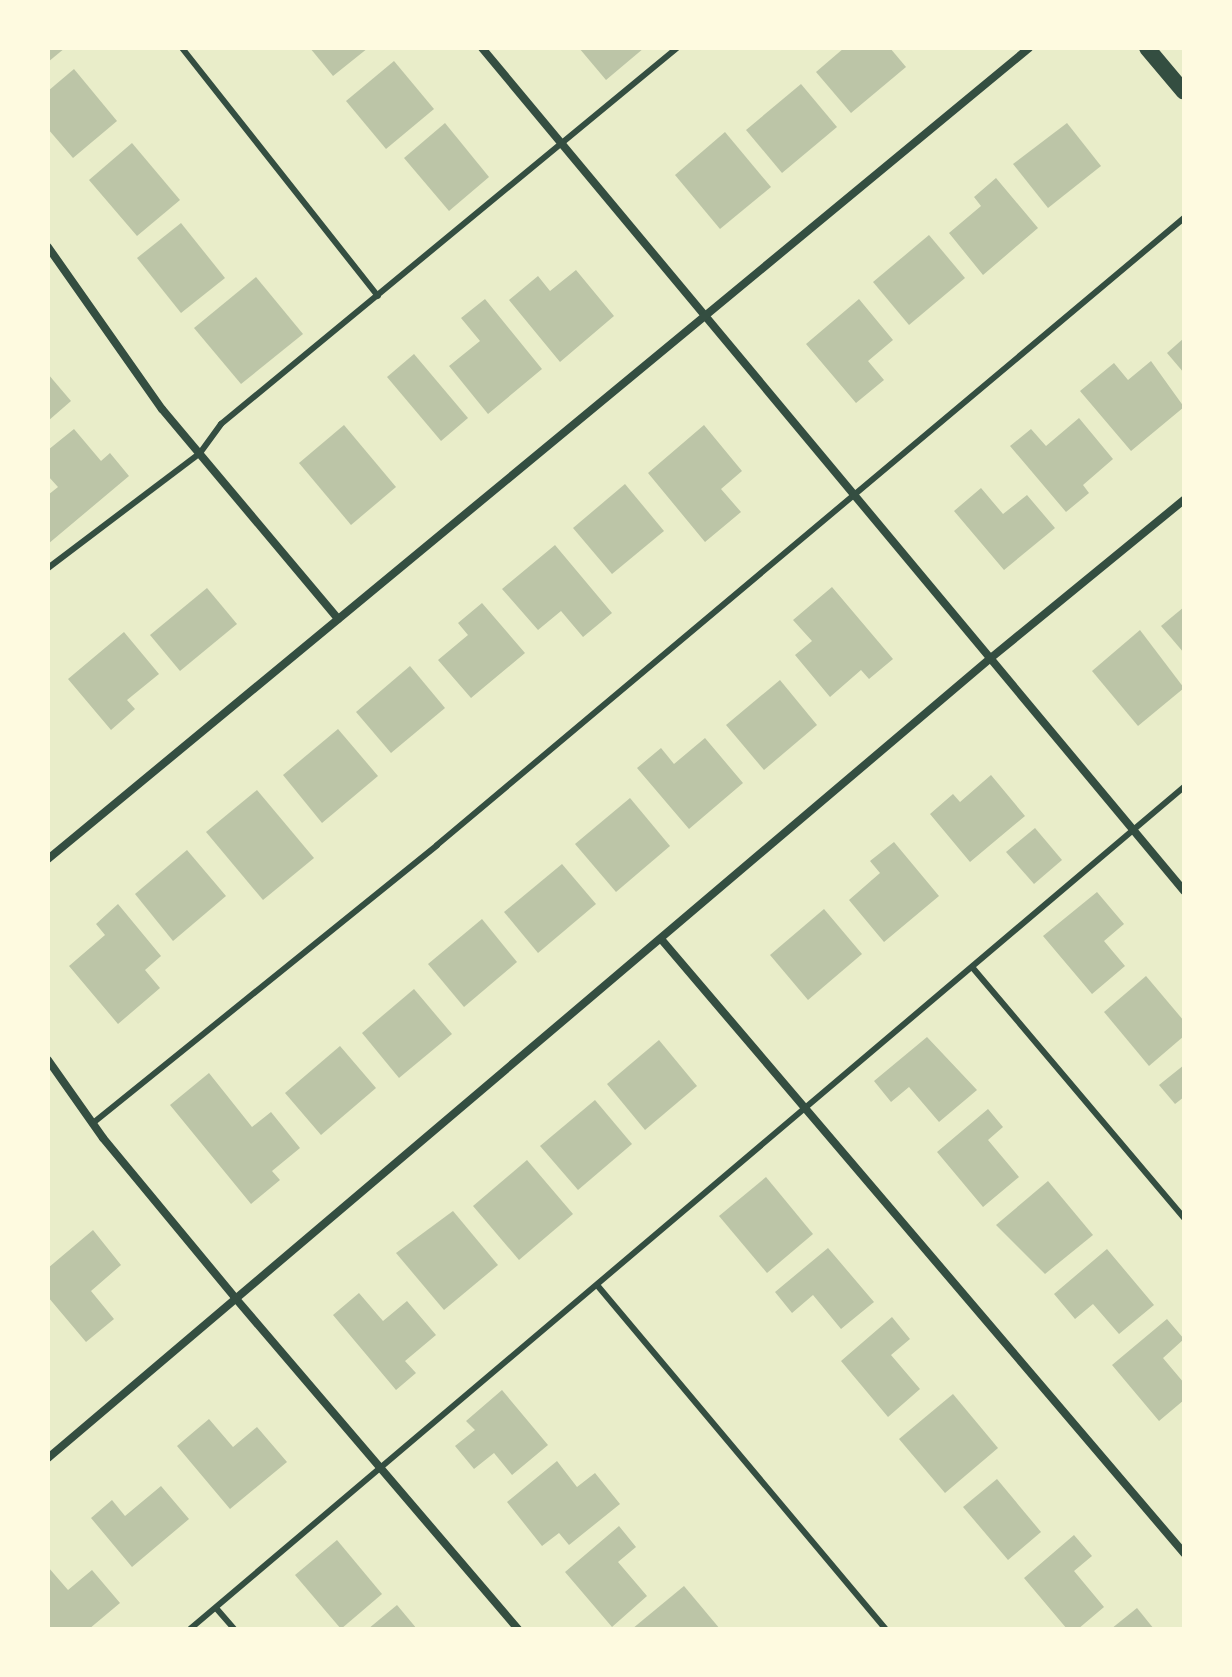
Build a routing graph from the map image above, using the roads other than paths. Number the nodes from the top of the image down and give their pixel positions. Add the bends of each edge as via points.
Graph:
1 (182, 48) edge
2 (482, 48) edge
3 (677, 48) edge
4 (1029, 48) edge
5 (1147, 48) edge
6 (1184, 92) edge
7 (563, 145) junction
8 (1184, 218) edge
9 (48, 247) edge
10 (378, 296) junction
11 (707, 317) junction
12 (200, 453) junction
13 (856, 495) junction
14 (1184, 500) edge
15 (48, 568) edge
16 (338, 619) junction
17 (992, 657) junction
18 (1184, 787) edge
19 (1133, 828) junction
20 (48, 859) edge
21 (1184, 891) edge
22 (661, 939) junction
23 (972, 967) junction
24 (48, 1060) edge
25 (805, 1108) junction
26 (93, 1123) junction
27 (1184, 1218) edge
28 (597, 1285) junction
29 (237, 1300) junction
30 (48, 1458) edge
31 (381, 1469) junction
32 (1184, 1553) edge
33 (216, 1608) junction
34 (190, 1629) edge
35 (234, 1629) edge
36 (518, 1629) edge
37 (886, 1629) edge

1 - 10 lane
2 - 7 street
3 - 7 lane
4 - 11 street
5 - 6 main road
7 - 10 lane
7 - 11 street
8 - 13 lane
9 - 12 street
10 - 12 lane via 221,424
11 - 13 street
11 - 16 street
12 - 15 lane
12 - 16 street
13 - 17 street
13 - 26 lane
14 - 17 street
16 - 20 street
17 - 19 street
17 - 22 street
18 - 19 lane
19 - 21 street
19 - 23 lane
22 - 25 street
22 - 29 street
23 - 25 lane
23 - 27 lane
24 - 26 street
25 - 28 lane
25 - 32 street
26 - 29 street
28 - 31 lane
28 - 37 lane
29 - 30 street
29 - 31 street
31 - 33 lane
31 - 36 street
33 - 34 lane
33 - 35 lane

